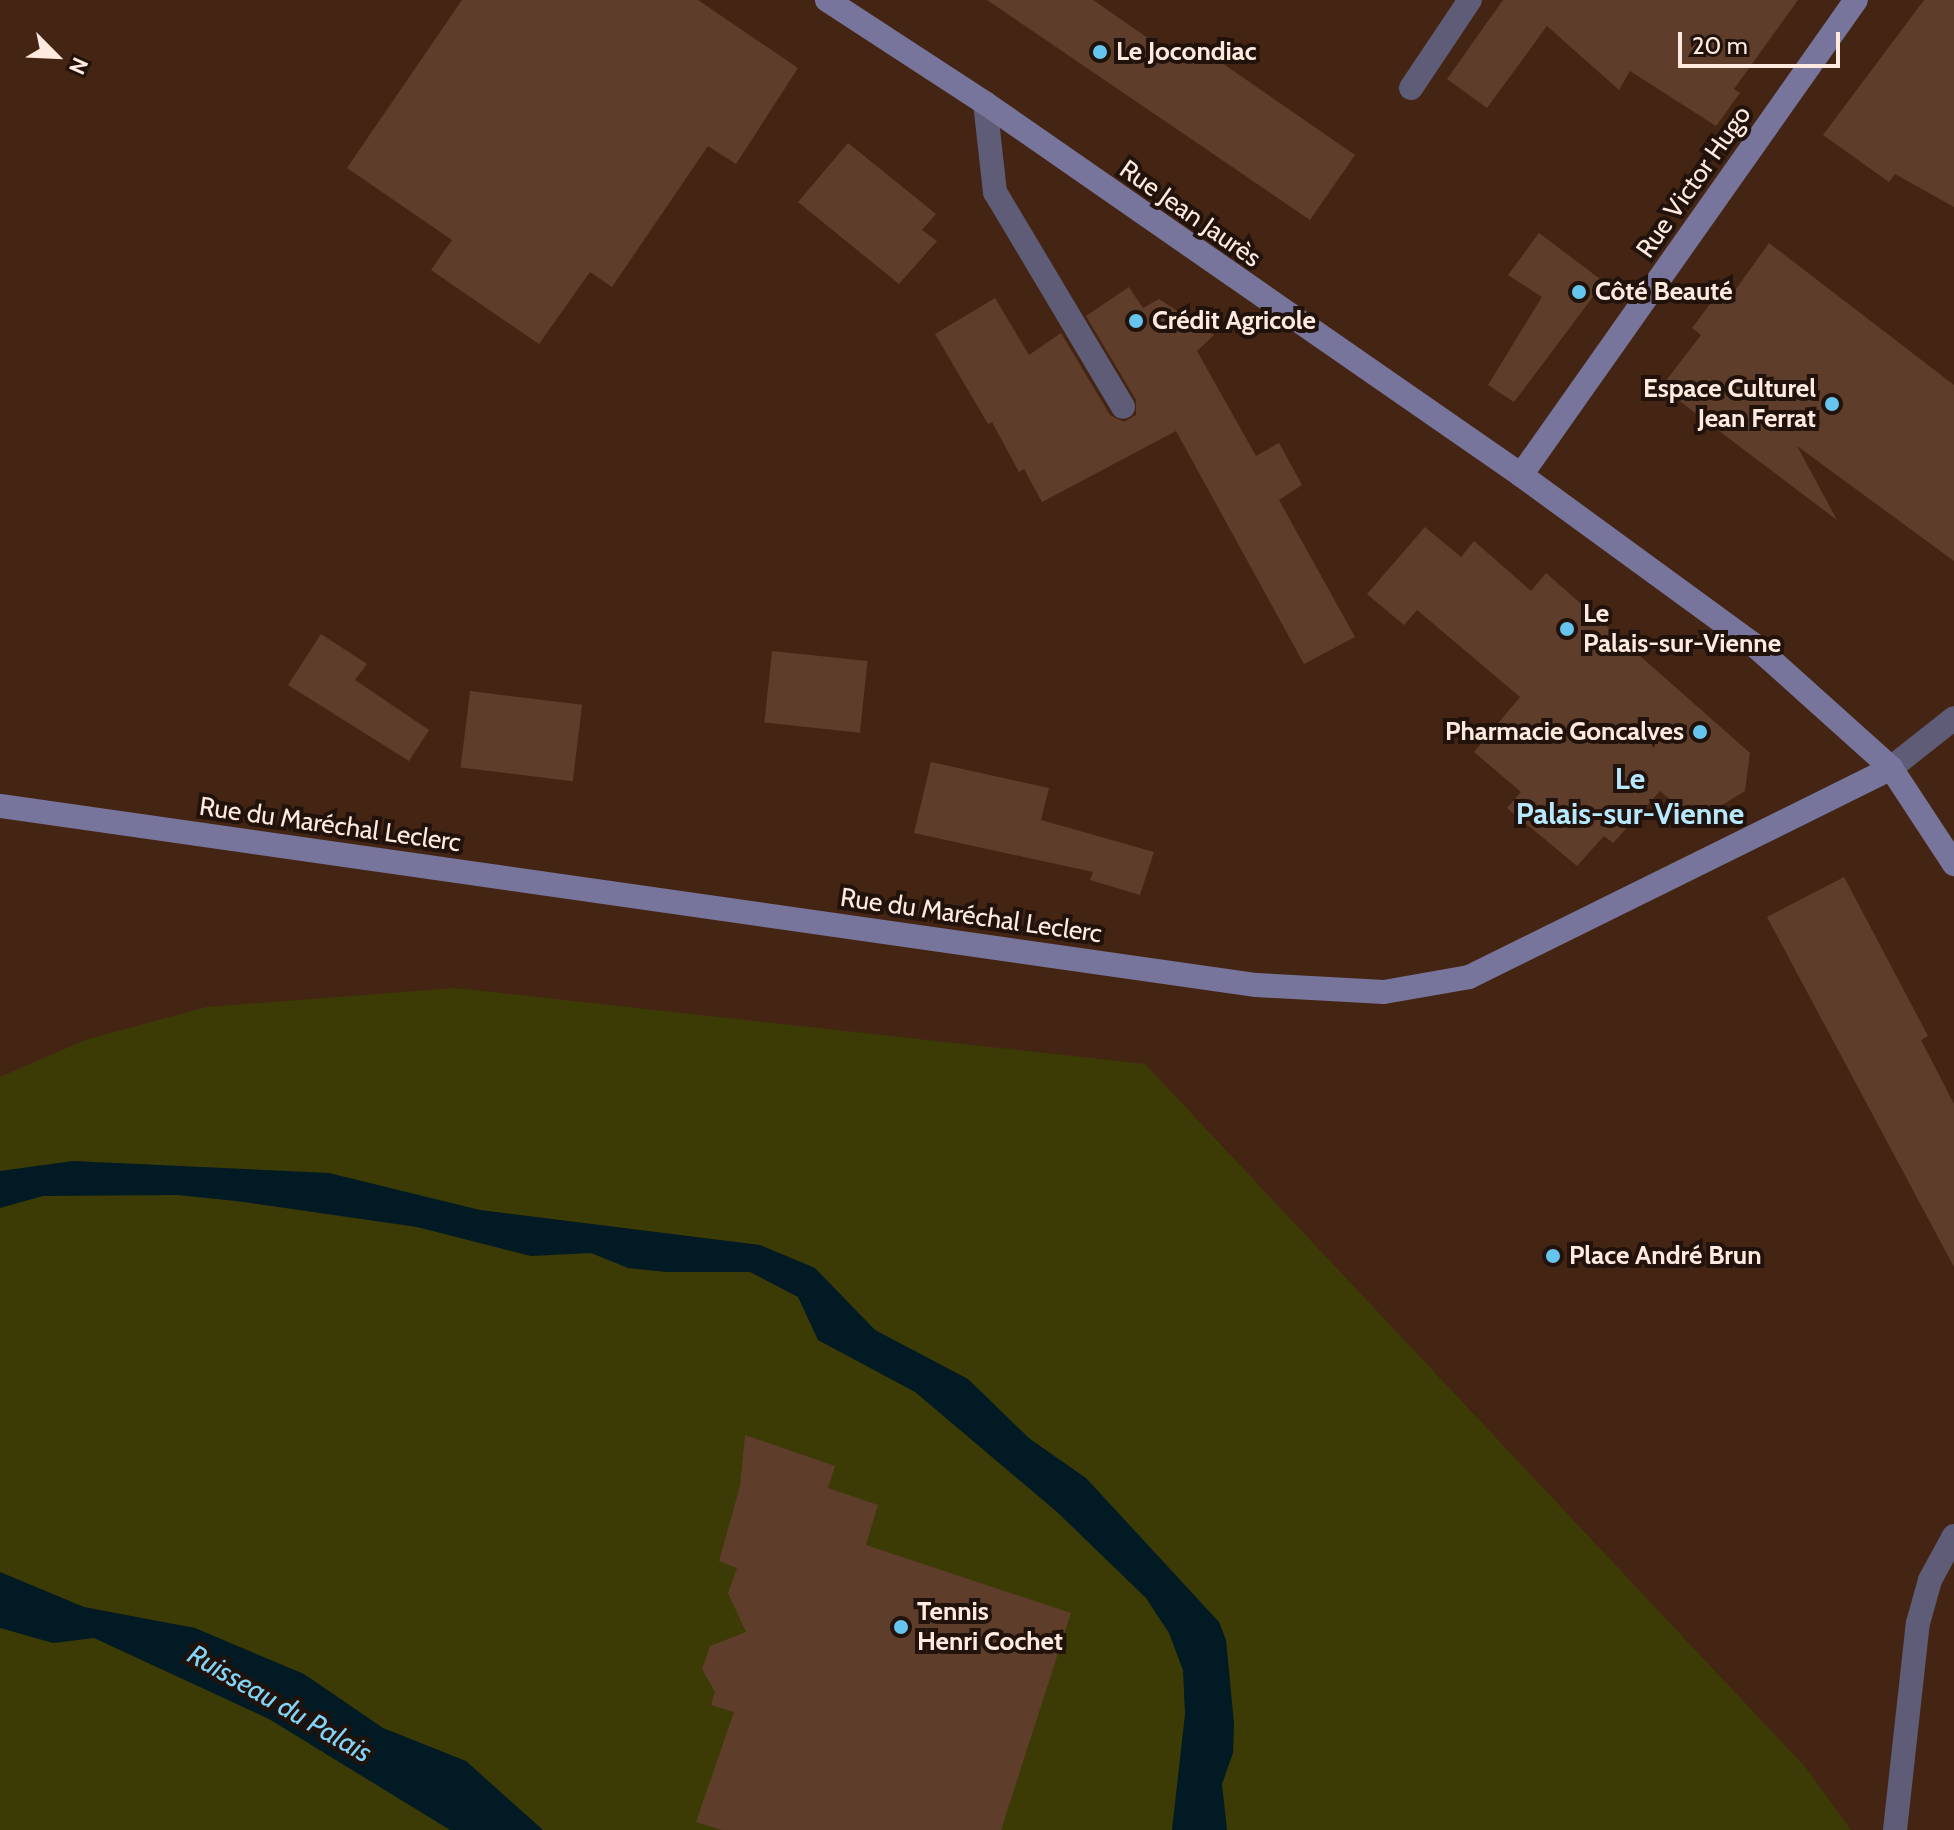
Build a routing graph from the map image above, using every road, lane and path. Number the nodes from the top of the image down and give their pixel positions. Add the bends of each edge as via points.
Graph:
1 (827, 0) edge
2 (1470, 0) edge
3 (1856, 0) edge
4 (1411, 88) dead end
5 (985, 103) junction
6 (1123, 407) dead end
7 (1521, 475) junction
8 (1954, 718) edge
9 (1891, 768) junction
10 (0, 806) edge
11 (1954, 864) edge
12 (1954, 1536) edge
13 (1895, 1830) edge

1 - 5 main road, Rue Jean Jaurès
2 - 4 street
3 - 7 main road, Rue Victor Hugo
5 - 6 street via 995,192
5 - 7 main road, Rue Jean Jaurès
7 - 9 main road, Rue Jean Jaurès via 1753,644
8 - 9 street
9 - 10 main road, Rue du Maréchal Leclerc via 1469,977 1384,992 1256,985
9 - 11 main road, Rue Jean Jaurès
12 - 13 street via 1930,1580 1918,1623

